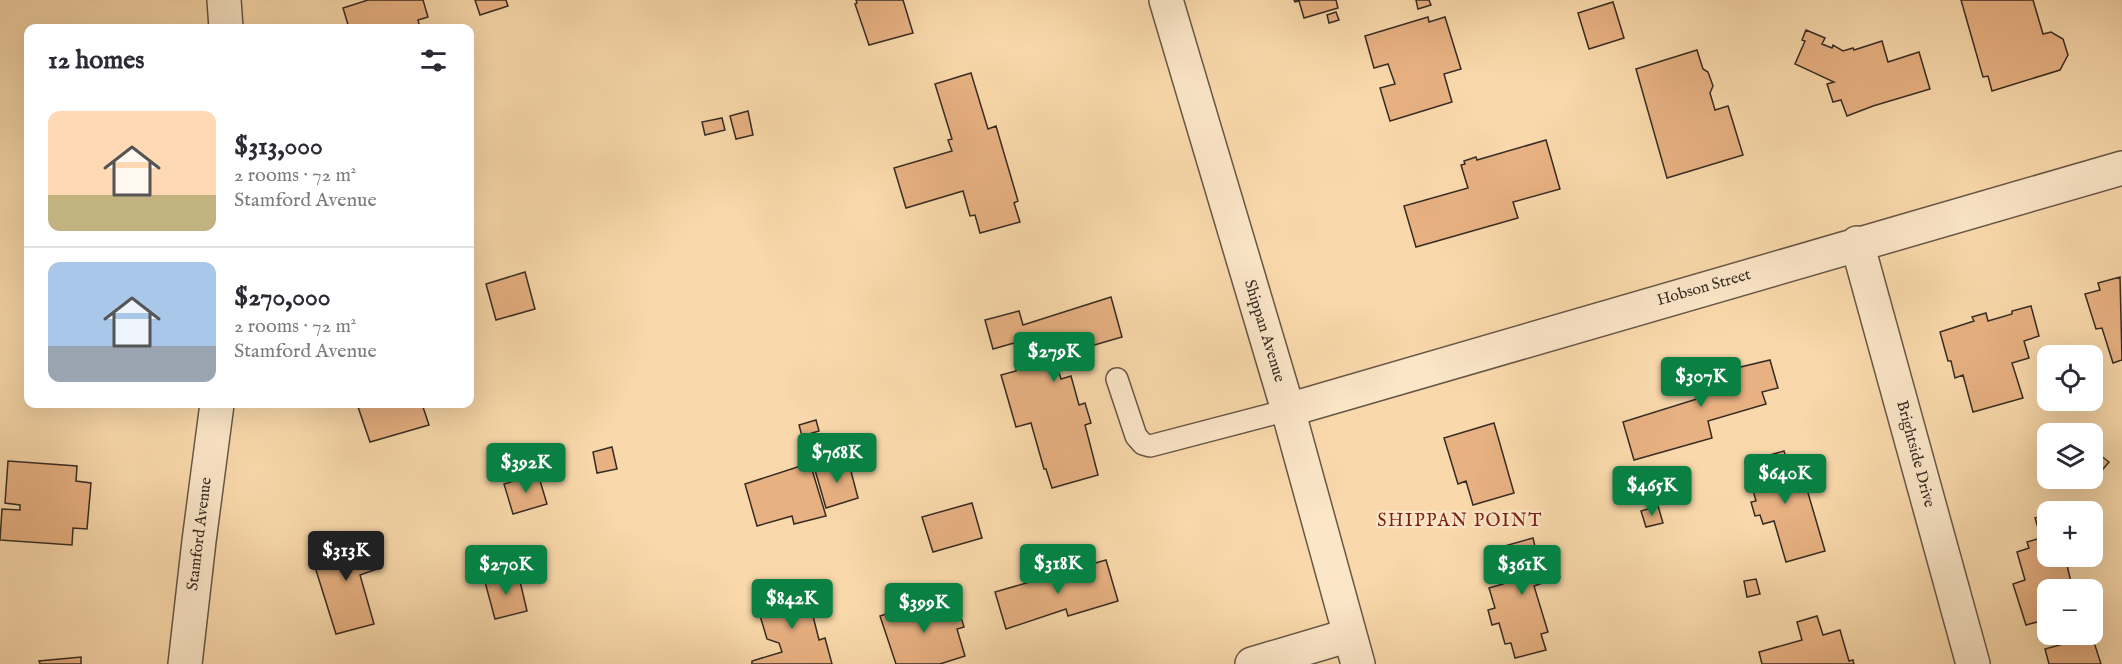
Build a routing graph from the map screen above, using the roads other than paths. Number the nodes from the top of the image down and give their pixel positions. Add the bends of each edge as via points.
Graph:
1 (224, 0) edge
2 (1166, 0) edge
3 (226, 24) edge
4 (2122, 168) edge
5 (1857, 243) junction
6 (1116, 379) dead end
7 (216, 408) edge
8 (1287, 410) junction
9 (1354, 650) edge
10 (185, 664) edge
11 (1252, 664) edge
12 (1973, 664) edge

1 - 3 street
2 - 8 street, Shippan Avenue
4 - 5 street, Hobson Street
5 - 8 street, Hobson Street
5 - 12 street, Brightside Drive
6 - 8 lane via 1136,436 1150,446
7 - 10 street, Stamford Avenue
8 - 9 street, Shippan Avenue
9 - 11 street

